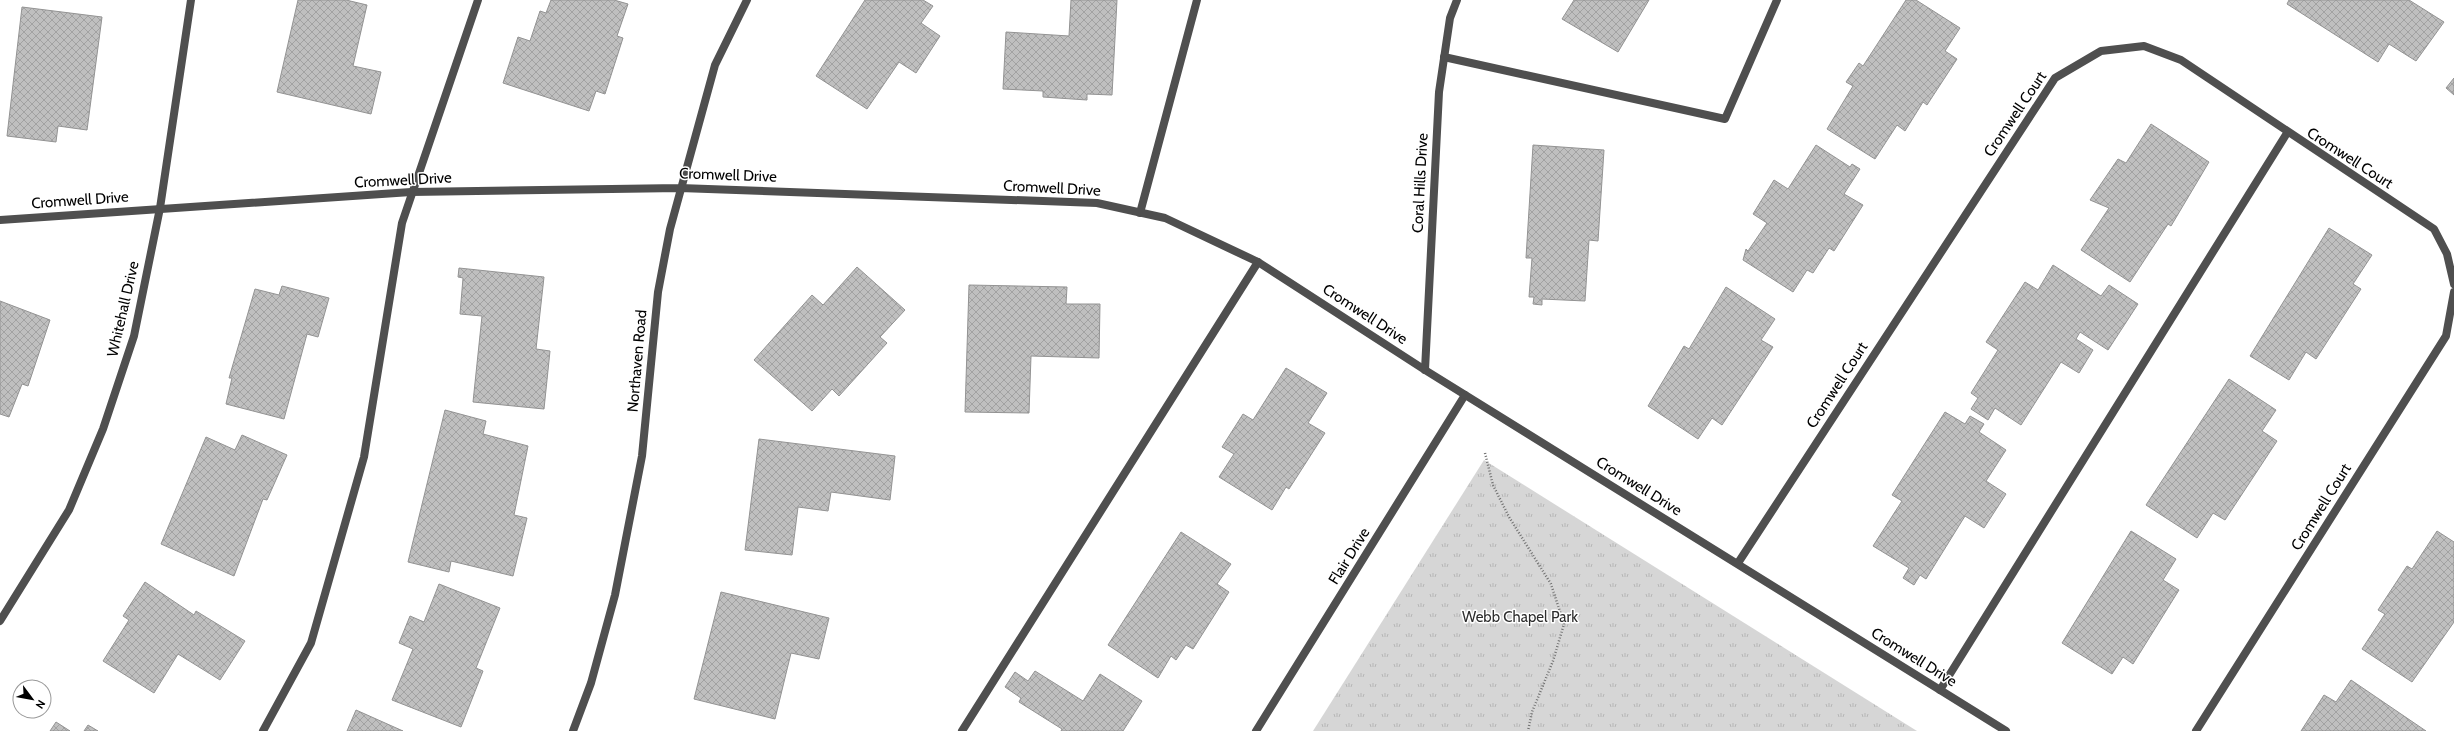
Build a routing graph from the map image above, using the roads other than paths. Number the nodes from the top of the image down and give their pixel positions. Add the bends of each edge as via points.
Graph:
1 (192, 0) edge
2 (478, 0) edge
3 (747, 0) edge
4 (1197, 0) edge
5 (1457, 0) edge
6 (1777, 0) edge
7 (1444, 56) junction
8 (2286, 132) junction
9 (680, 188) junction
10 (411, 192) junction
11 (160, 208) junction
12 (1140, 213) junction
13 (0, 220) edge
14 (1258, 262) junction
15 (2454, 284) edge
16 (2454, 292) edge
17 (1425, 370) junction
18 (1465, 395) junction
19 (1738, 563) junction
20 (0, 621) edge
21 (1940, 690) junction
22 (263, 731) edge
23 (573, 731) edge
24 (962, 731) edge
25 (1256, 731) edge
26 (2006, 731) edge
27 (2196, 731) edge

1 - 11 street, Whitehall Drive
2 - 10 street
3 - 9 street, Northaven Road via 715,65
4 - 12 street
5 - 7 street, Coral Hills Drive via 1450,18
6 - 7 street via 1725,119
7 - 17 street, Coral Hills Drive via 1439,92
8 - 15 street, Cromwell Court via 2434,229 2446,254
8 - 19 street, Cromwell Court via 2181,60 2144,46 2101,51 2055,78
8 - 21 street
9 - 10 street, Cromwell Drive
9 - 12 street, Cromwell Drive via 1097,203
9 - 23 street, Northaven Road via 658,292 639,472 615,595 592,683
10 - 11 street, Cromwell Drive
10 - 22 street via 402,223 364,457 311,643
11 - 13 street, Cromwell Drive
11 - 20 street, Whitehall Drive via 134,336 103,429 69,510
12 - 14 street, Cromwell Drive via 1165,218
14 - 17 street, Cromwell Drive
14 - 24 street
16 - 27 street, Cromwell Court via 2446,336
17 - 18 street, Cromwell Drive
18 - 19 street, Cromwell Drive
18 - 25 street, Flair Drive
19 - 21 street, Cromwell Drive
21 - 26 street, Cromwell Drive

